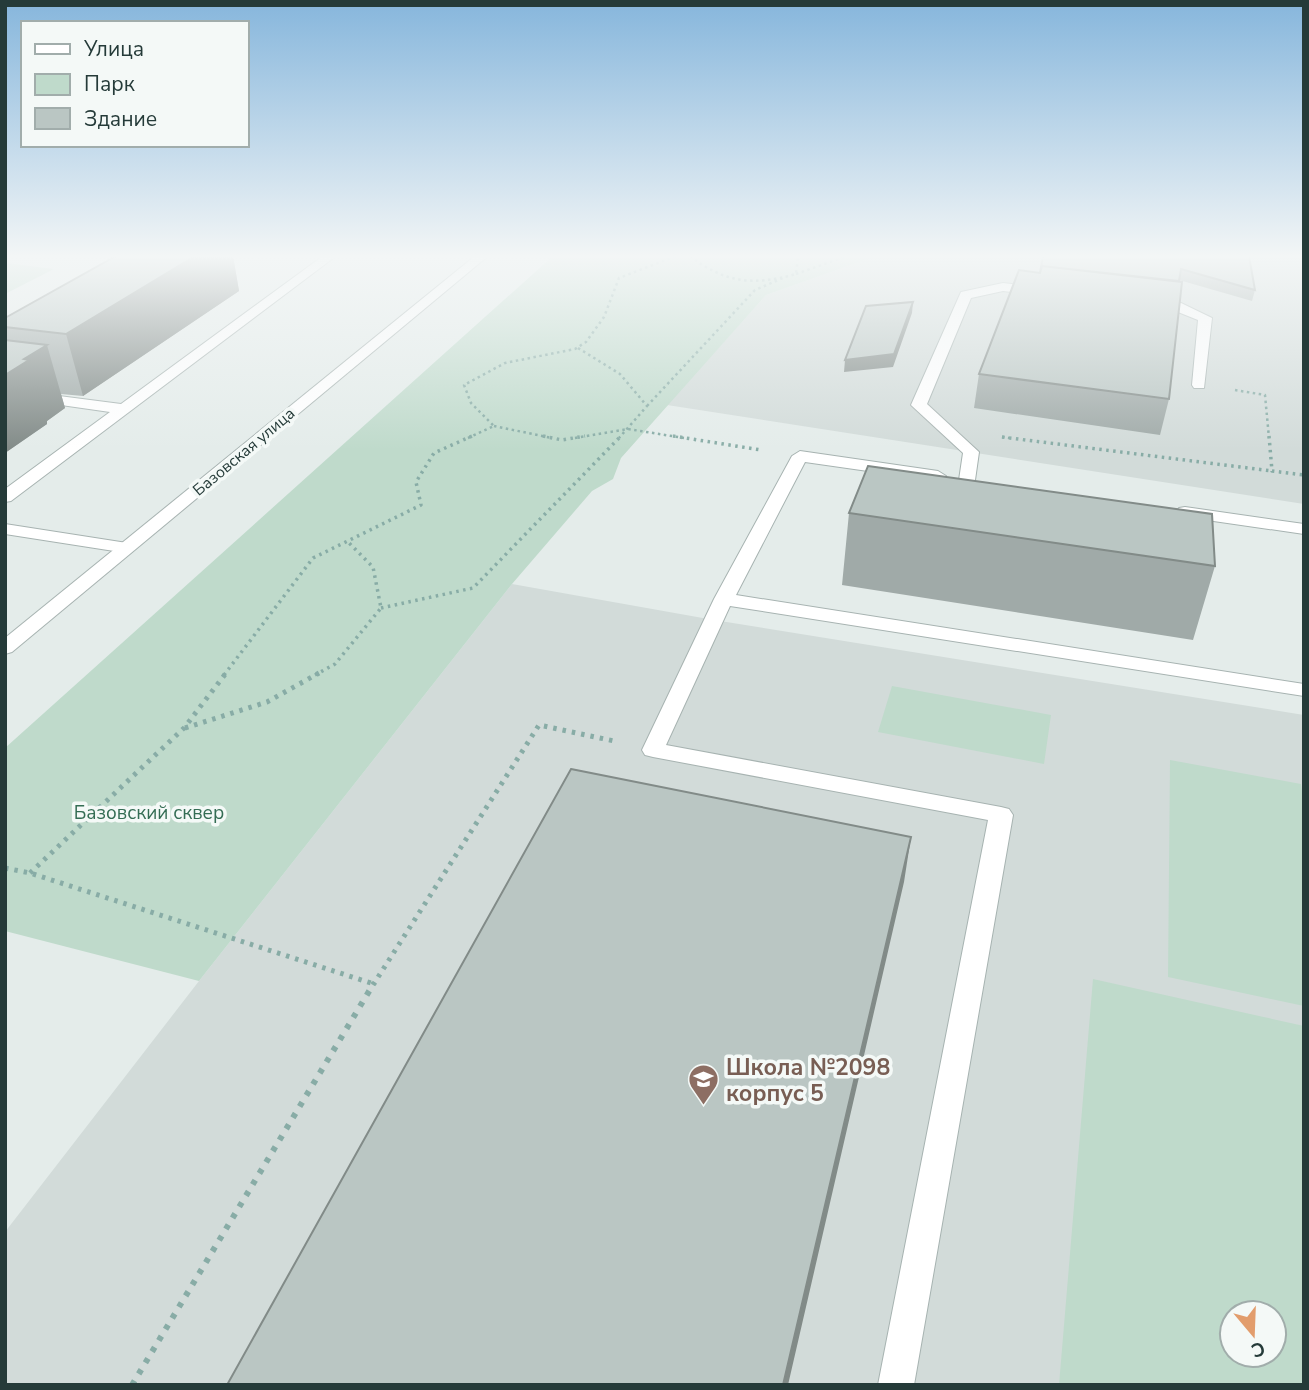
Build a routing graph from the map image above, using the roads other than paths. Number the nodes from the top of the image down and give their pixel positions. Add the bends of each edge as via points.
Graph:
1 (242, 321) edge
2 (403, 321) edge
3 (955, 321) edge
4 (1205, 321) edge
5 (1199, 385) road end
6 (5, 393) edge
7 (123, 409) junction
8 (5, 496) edge
9 (1169, 510) edge
10 (5, 529) edge
11 (1304, 529) edge
12 (127, 548) junction
13 (724, 599) junction
14 (5, 648) edge
15 (1304, 690) edge
16 (896, 1385) edge

1 - 7 street
2 - 12 street, Базовская улица
3 - 13 street via 919,405 971,452 973,481 800,456
4 - 5 street
6 - 7 street
7 - 8 street
9 - 11 street
10 - 12 street
12 - 14 street, Базовская улица
13 - 15 street
13 - 16 street via 653,750 1001,815

